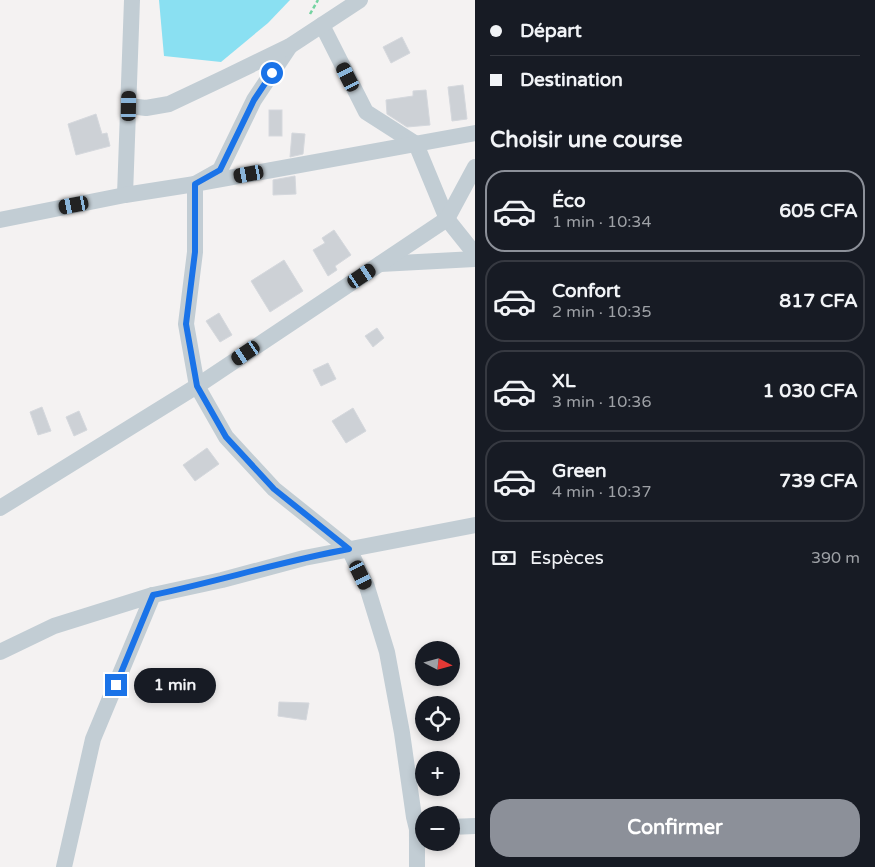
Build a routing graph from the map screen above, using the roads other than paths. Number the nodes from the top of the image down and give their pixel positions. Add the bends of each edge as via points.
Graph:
1 (132, 0) edge
2 (360, 0) edge
3 (322, 25) junction
4 (290, 46) junction
5 (129, 106) junction
6 (475, 133) edge
7 (416, 144) junction
8 (475, 167) edge
9 (195, 184) junction
10 (126, 195) junction
11 (447, 219) junction
12 (0, 220) edge
13 (475, 254) edge
14 (475, 259) edge
15 (378, 265) junction
16 (197, 386) junction
17 (0, 508) edge
18 (475, 526) edge
19 (349, 549) junction
20 (153, 595) junction
21 (0, 652) edge
22 (415, 818) edge
23 (475, 826) edge
24 (460, 827) edge
25 (418, 851) edge
26 (64, 867) edge
27 (416, 867) edge

1 - 5 street
2 - 3 street
3 - 4 street
3 - 7 street via 366,112
4 - 5 street via 169,104 146,108
4 - 9 street via 254,100 220,170
5 - 10 street
6 - 7 street
7 - 9 street
7 - 11 street
8 - 11 street
9 - 10 street
9 - 16 street via 195,252 186,324
10 - 12 street
11 - 13 street
11 - 15 street
14 - 15 street
15 - 16 street
16 - 17 street
16 - 19 street via 226,437 274,489
18 - 19 street
19 - 20 street
19 - 22 street via 367,587 387,652
20 - 21 street via 54,626
20 - 26 street via 93,739
23 - 24 street
25 - 27 street

